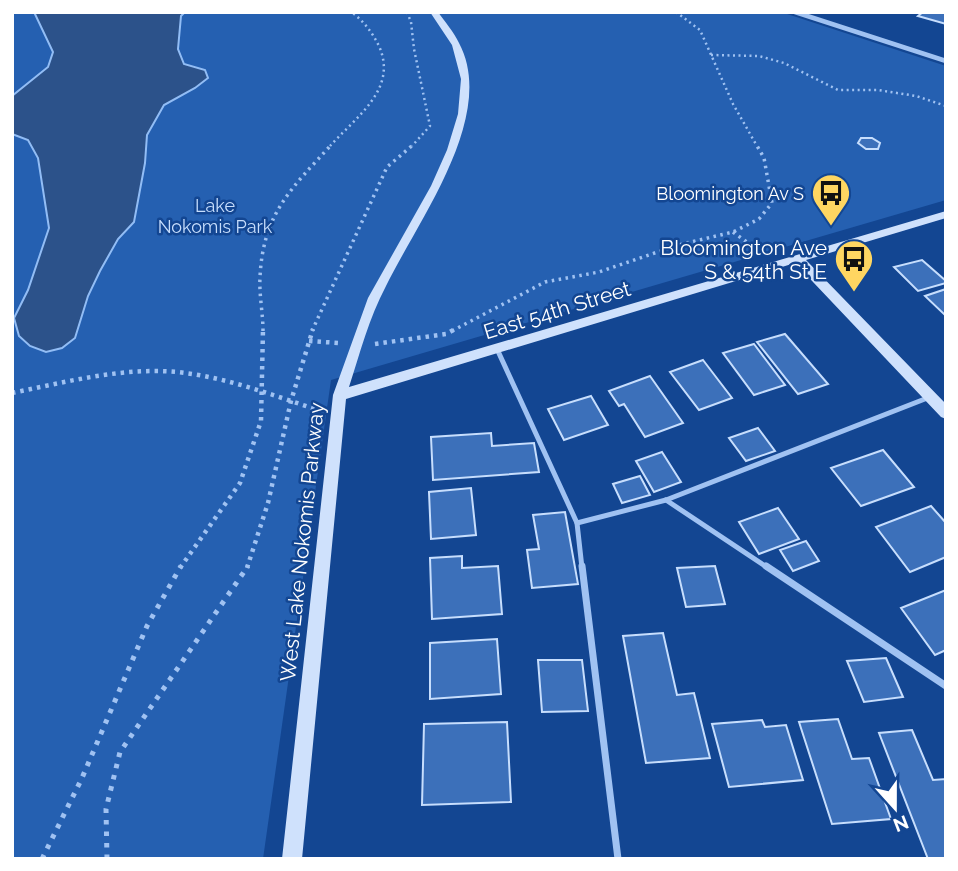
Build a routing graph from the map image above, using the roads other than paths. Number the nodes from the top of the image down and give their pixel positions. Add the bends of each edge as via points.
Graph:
1 (434, 12) edge
2 (795, 12) edge
3 (946, 61) edge
4 (944, 216) edge
5 (797, 258) junction
6 (497, 349) junction
7 (340, 395) junction
8 (930, 397) junction
9 (946, 413) edge
10 (666, 500) junction
11 (577, 523) junction
12 (946, 686) edge
13 (292, 859) edge
14 (618, 859) edge

1 - 7 street, West Lake Nokomis Parkway via 458,55 466,81 465,110 458,138 433,190 379,286
2 - 3 street
4 - 5 street, East 54th Street
5 - 6 street, East 54th Street
5 - 8 street
6 - 7 street, East 54th Street
6 - 11 lane
7 - 13 street, West Lake Nokomis Parkway
8 - 9 street
8 - 10 lane
10 - 11 lane
10 - 12 lane
11 - 14 lane

